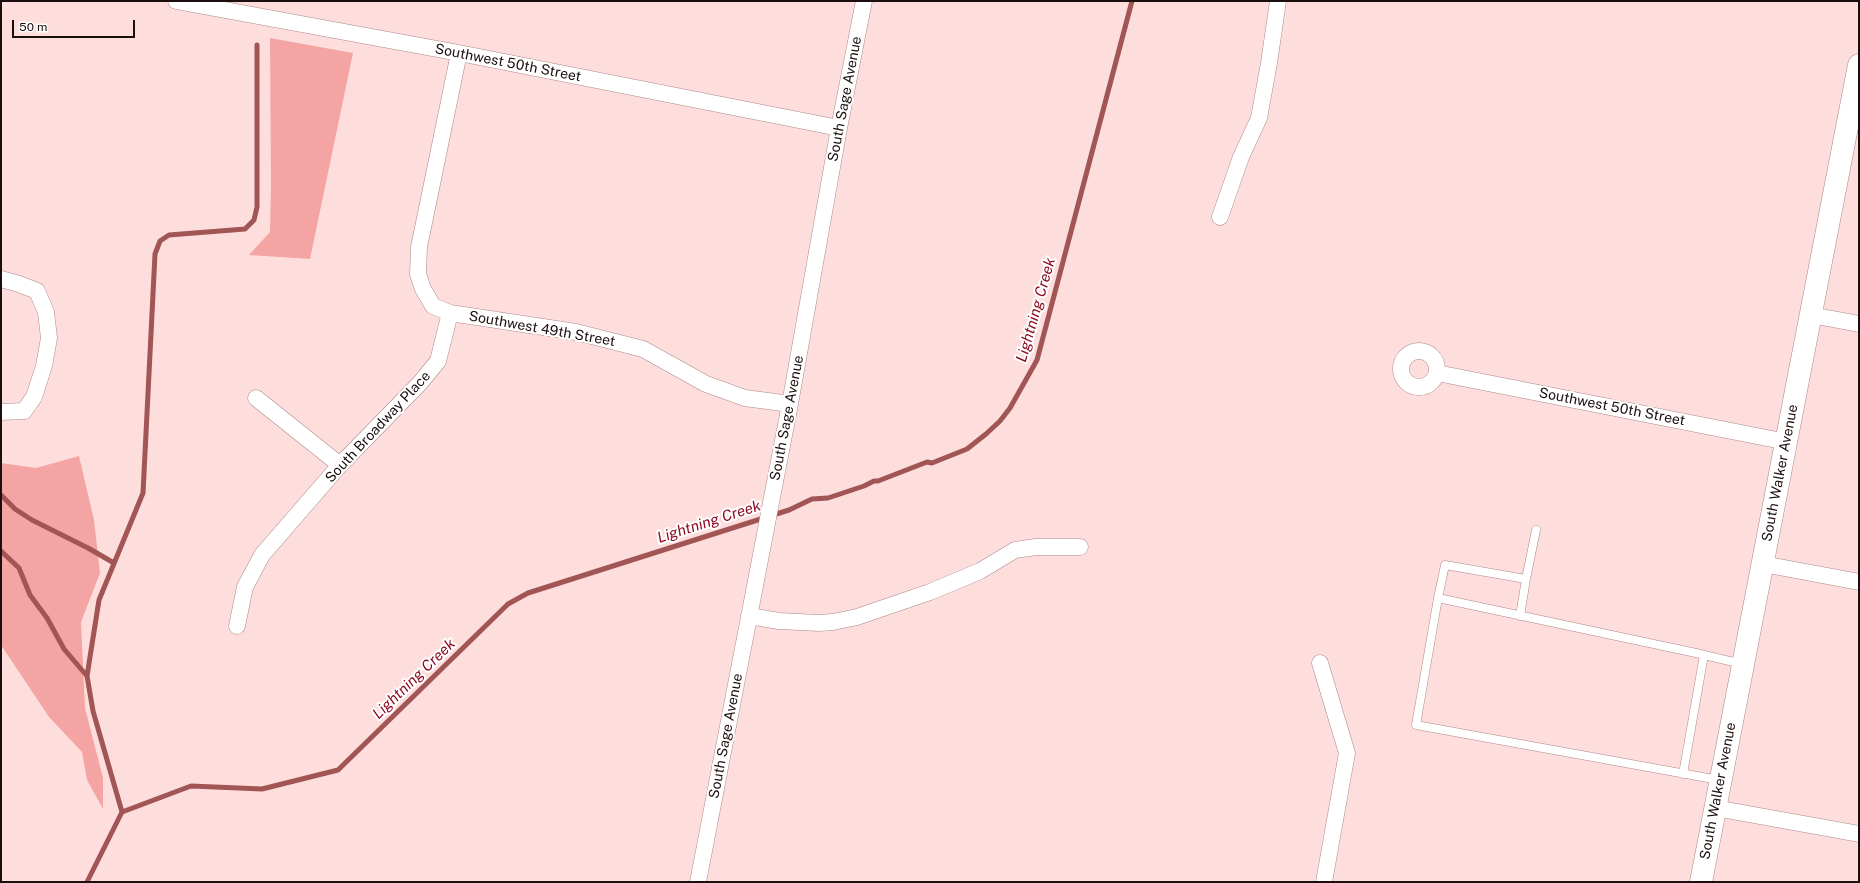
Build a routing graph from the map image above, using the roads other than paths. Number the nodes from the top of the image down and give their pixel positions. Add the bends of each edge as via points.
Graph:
1 (176, 1) edge
2 (864, 1) edge
3 (1278, 1) edge
4 (459, 53) junction
5 (1859, 65) edge
6 (839, 128) junction
7 (1220, 216) dead end
8 (1, 279) edge
9 (450, 313) junction
10 (1811, 315) junction
11 (1859, 324) edge
12 (1437, 373) dead end
13 (256, 398) dead end
14 (790, 404) junction
15 (1, 412) edge
16 (1786, 442) junction
17 (340, 465) junction
18 (1536, 530) dead end
19 (1080, 547) dead end
20 (1763, 564) junction
21 (1526, 579) junction
22 (1859, 582) edge
23 (1438, 598) junction
24 (749, 616) junction
25 (1520, 616) junction
26 (237, 626) dead end
27 (1704, 655) junction
28 (1320, 663) dead end
29 (1743, 665) junction
30 (1683, 774) junction
31 (1720, 780) junction
32 (1715, 808) junction
33 (1859, 834) edge
34 (698, 882) edge
35 (1324, 882) edge
36 (1701, 882) edge

1 - 4 street, Southwest 50th Street
2 - 6 street, South Sage Avenue
3 - 7 street via 1259,118 1241,157
4 - 6 street, Southwest 50th Street
4 - 9 street via 419,247 418,274 433,306
5 - 10 main road, South Walker Avenue
6 - 14 street, South Sage Avenue
8 - 15 street via 37,291 46,312 49,338 44,366 34,397 24,410
9 - 14 street, Southwest 49th Street via 576,332 637,347 706,384 745,398
9 - 17 street, South Broadway Place via 438,361
10 - 11 street
10 - 16 main road, South Walker Avenue
12 - 16 street, Southwest 50th Street
13 - 17 street
14 - 24 street, South Sage Avenue
16 - 20 main road, South Walker Avenue
17 - 26 street, South Broadway Place via 262,555 245,587
18 - 21 lane
19 - 24 street via 1036,547 1015,550 980,571 930,592 857,617 819,623
20 - 22 street
20 - 29 main road, South Walker Avenue
21 - 23 lane via 1444,565
21 - 25 lane
23 - 25 lane
23 - 30 lane via 1416,725
24 - 34 street, South Sage Avenue
25 - 27 lane
27 - 29 lane
27 - 30 lane
28 - 35 street via 1347,753
29 - 31 main road, South Walker Avenue
30 - 31 lane
31 - 32 main road, South Walker Avenue
32 - 33 street
32 - 36 main road, South Walker Avenue

